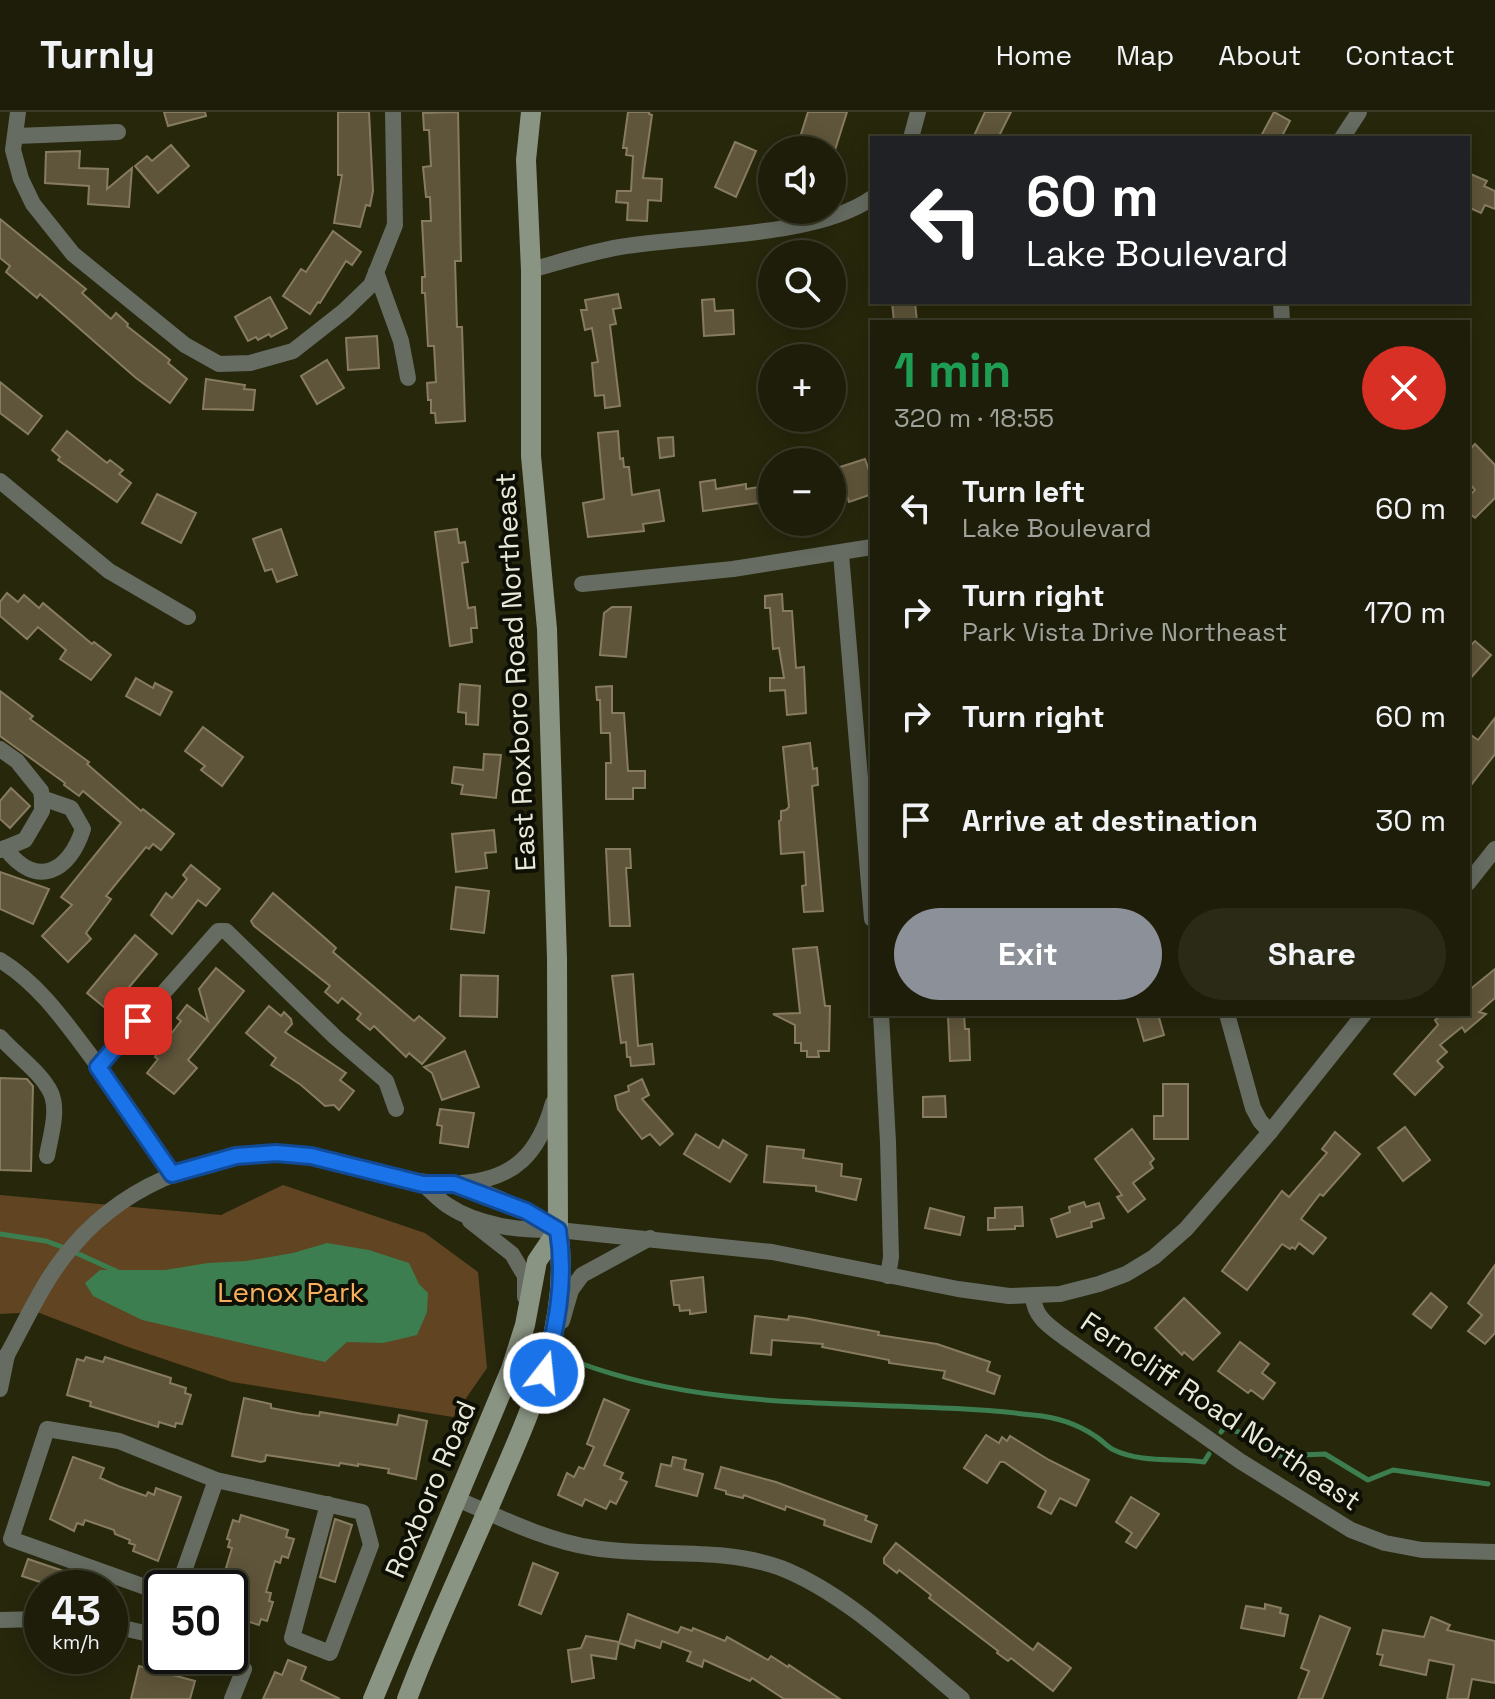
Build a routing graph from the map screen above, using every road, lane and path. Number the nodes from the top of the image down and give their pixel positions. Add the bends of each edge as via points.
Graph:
1 (18, 112) edge
2 (393, 112) edge
3 (531, 112) edge
4 (918, 112) edge
5 (1359, 112) edge
6 (118, 132) dead end
7 (912, 136) edge
8 (1343, 136) edge
9 (10, 146) edge
10 (870, 199) edge
11 (531, 270) junction
12 (376, 272) junction
13 (408, 378) dead end
14 (0, 481) edge
15 (870, 547) edge
16 (841, 554) junction
17 (582, 584) dead end
18 (188, 617) dead end
19 (0, 749) edge
20 (42, 798) junction
21 (2, 849) edge
22 (1495, 849) edge
23 (1470, 880) edge
24 (870, 895) edge
25 (1, 965) edge
26 (881, 1016) edge
27 (1228, 1016) edge
28 (1362, 1016) edge
29 (0, 1037) edge
30 (98, 1067) junction
31 (557, 1090) junction
32 (396, 1109) dead end
33 (1270, 1132) junction
34 (47, 1156) dead end
35 (172, 1174) junction
36 (423, 1184) junction
37 (454, 1184) junction
38 (448, 1206) junction
39 (558, 1230) junction
40 (650, 1238) junction
41 (888, 1276) junction
42 (1033, 1297) junction
43 (525, 1325) junction
44 (555, 1333) junction
45 (3, 1359) edge
46 (0, 1389) edge
47 (216, 1480) junction
48 (457, 1499) junction
49 (328, 1504) junction
50 (487, 1512) junction
51 (1495, 1552) edge
52 (184, 1570) edge
53 (144, 1587) edge
54 (24, 1619) edge
55 (0, 1620) edge
56 (242, 1674) edge
57 (232, 1699) edge
58 (373, 1699) edge
59 (407, 1699) edge
60 (962, 1699) edge

1 - 9 street
2 - 12 street via 395,225
3 - 11 main road, East Roxboro Road Northeast via 526,160
4 - 7 street
5 - 8 street
6 - 9 street
9 - 12 street via 33,204 73,254 185,345 219,364 250,363 293,351 344,311 371,285
10 - 11 street via 812,223 620,247
11 - 31 main road, East Roxboro Road Northeast via 531,456 547,629
12 - 13 street
14 - 18 street via 109,571
15 - 16 street
16 - 17 street
16 - 24 street
19 - 20 street via 17,761
20 - 21 street via 42,811 25,840
20 - 21 street via 71,808 83,829 68,860 54,870 36,871 16,863
22 - 23 street
25 - 30 street via 45,998
26 - 41 street
27 - 33 street via 1253,1108
28 - 33 street
29 - 34 street via 52,1094
30 - 32 street via 218,931 226,931 386,1081
30 - 35 street
31 - 37 street via 537,1143 512,1171
31 - 39 main road, East Roxboro Road Northeast
33 - 42 street via 1186,1229 1154,1257 1099,1284
35 - 36 street via 236,1156 276,1153 311,1156
35 - 45 street via 118,1205 71,1247
36 - 37 street
36 - 38 street
37 - 39 street via 526,1211
38 - 39 street via 523,1231
38 - 43 street via 512,1254 525,1276
39 - 40 street
39 - 43 main road, Roxboro Road via 537,1261
39 - 44 main road via 563,1259
40 - 41 street via 772,1252
40 - 44 street via 582,1275
41 - 42 street
42 - 51 street, Ferncliff Road Northeast via 1038,1317 1065,1338 1240,1461 1351,1530 1422,1550
43 - 48 main road, Roxboro Road
44 - 50 main road
45 - 46 street
47 - 49 street
47 - 52 street
47 - 53 street via 119,1441 47,1429 11,1539
48 - 50 street
48 - 58 main road, Roxboro Road
49 - 49 street via 362,1512 371,1545 330,1653 292,1638
50 - 59 main road
50 - 60 street via 592,1548 716,1554 781,1568 852,1609
54 - 55 street
56 - 57 street

